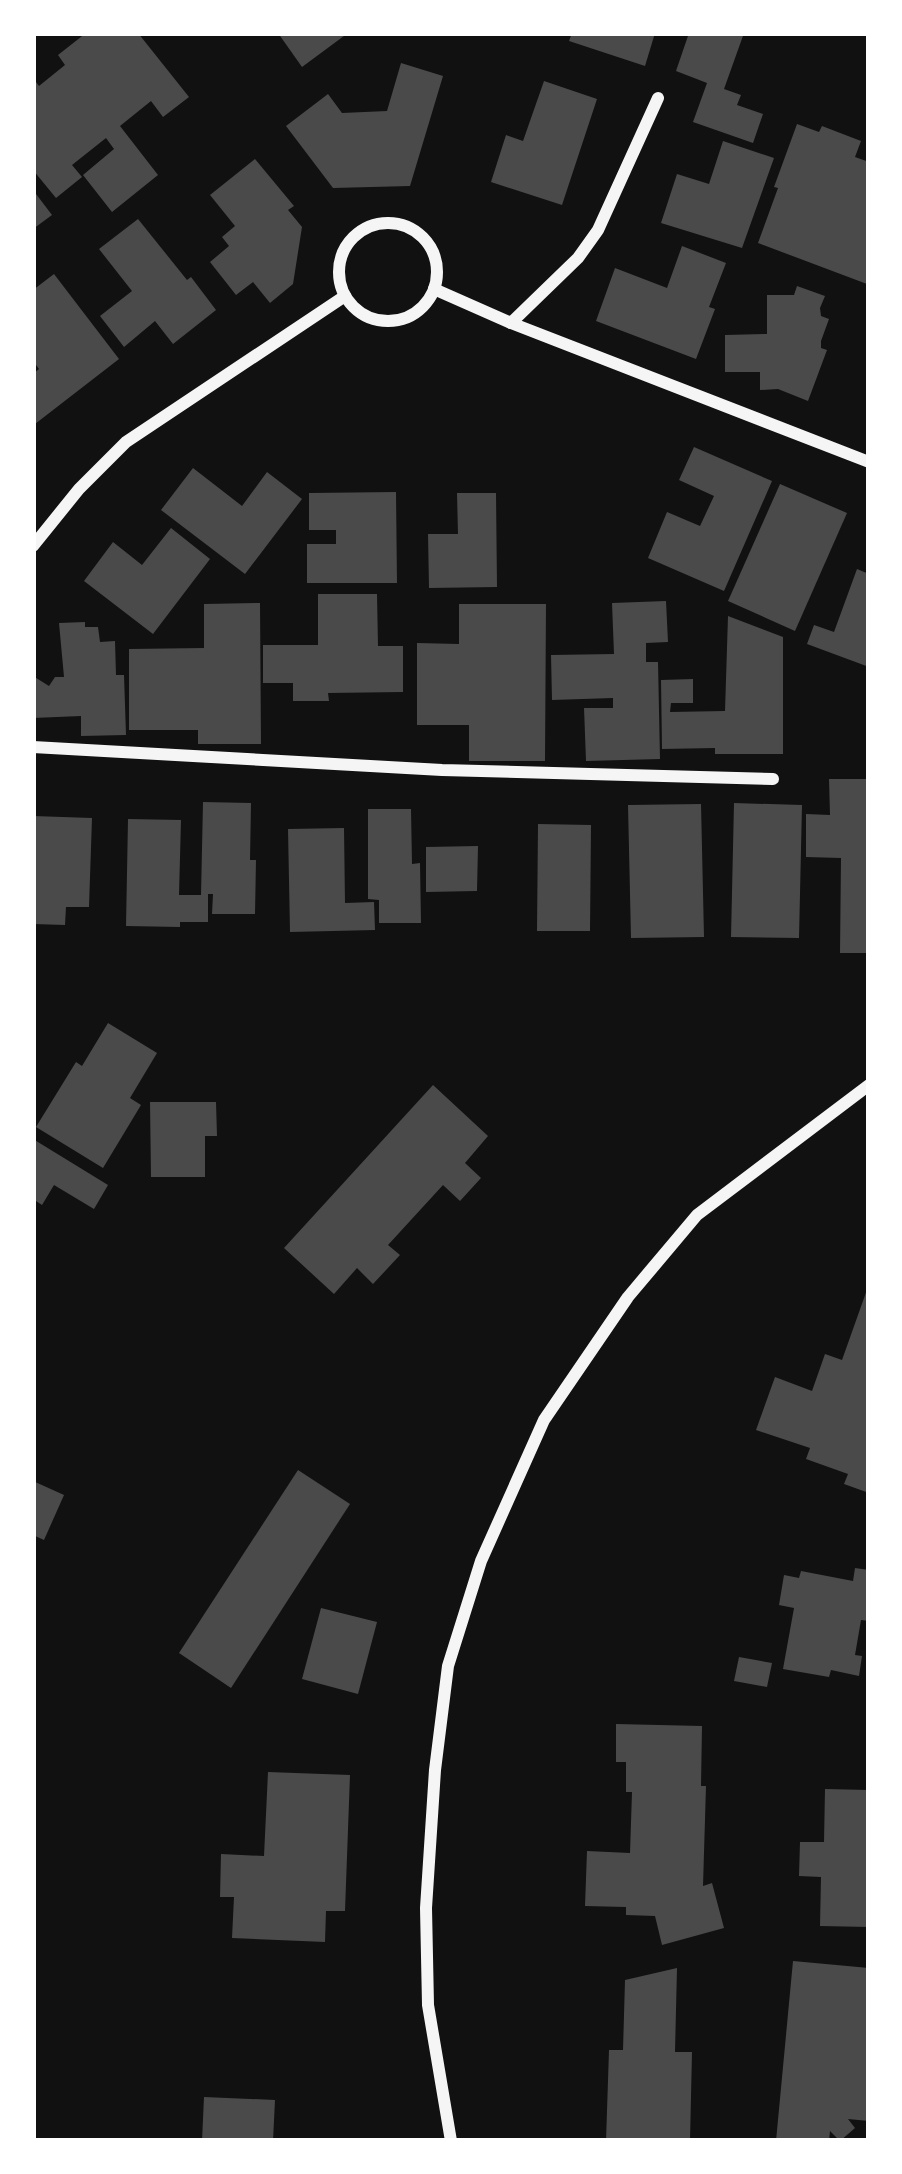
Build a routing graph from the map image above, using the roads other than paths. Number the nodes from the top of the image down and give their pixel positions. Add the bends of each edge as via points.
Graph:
1 (658, 98) dead end
2 (434, 290) junction
3 (345, 296) junction
4 (511, 323) junction
5 (869, 462) edge
6 (33, 546) edge
7 (33, 747) edge
8 (773, 779) dead end
9 (869, 1085) edge
10 (451, 2141) edge

1 - 4 street via 598,230
2 - 3 street via 399,320 368,317
2 - 3 street via 427,243 416,231 385,224 346,248
2 - 4 street
3 - 6 street via 126,442
4 - 5 street
7 - 8 street
9 - 10 street via 697,1215 628,1298 544,1420 481,1561 448,1666 426,1908 428,2005

